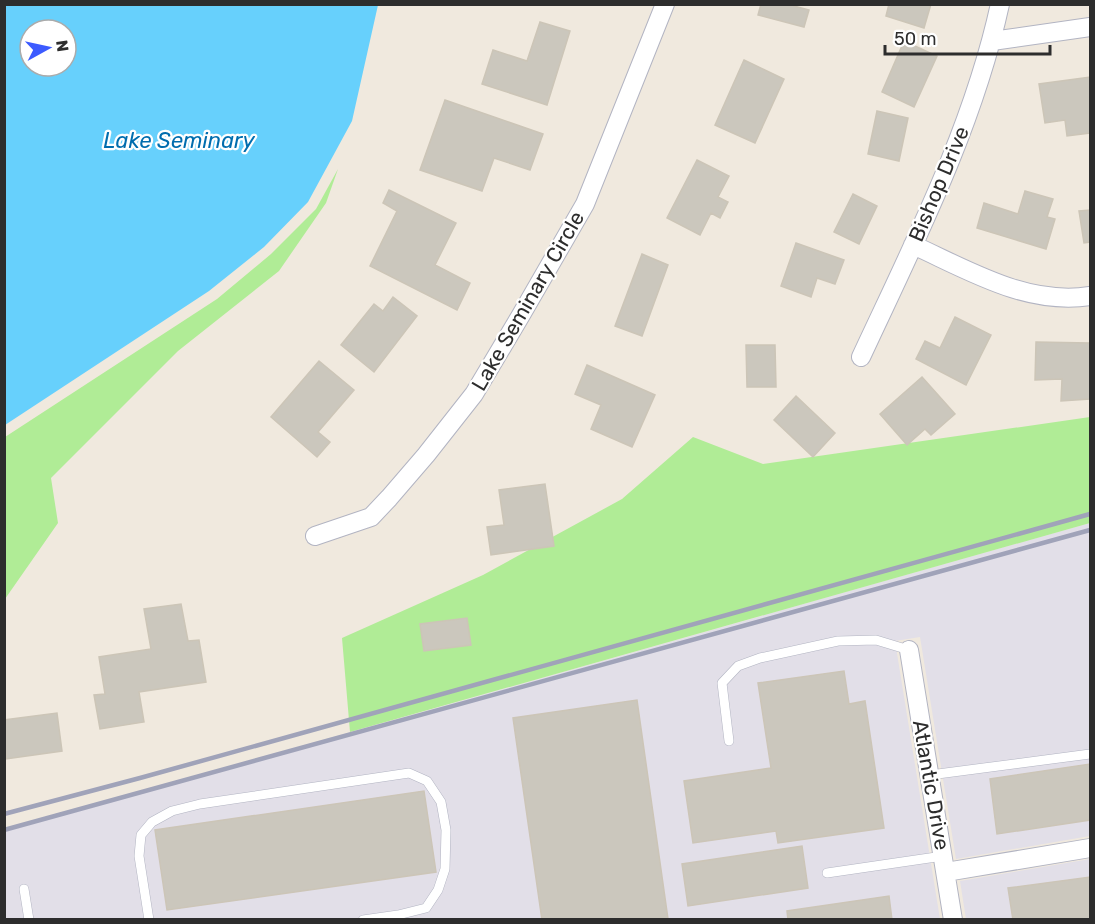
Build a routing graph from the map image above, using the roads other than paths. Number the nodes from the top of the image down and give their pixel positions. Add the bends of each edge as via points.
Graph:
1 (665, 4) edge
2 (1000, 4) edge
3 (1090, 27) edge
4 (992, 41) junction
5 (913, 245) junction
6 (1090, 296) edge
7 (861, 357) dead end
8 (315, 536) dead end
9 (909, 650) joint
10 (729, 741) dead end
11 (1090, 754) edge
12 (930, 775) junction
13 (1090, 848) edge
14 (944, 864) junction
15 (827, 873) dead end
16 (24, 889) dead end
17 (398, 917) edge
18 (28, 920) edge
19 (149, 920) edge
20 (363, 920) edge
21 (953, 920) edge

1 - 8 street, Lake Seminary Circle via 585,204 474,394 370,518
2 - 4 street, Bishop Drive
3 - 4 street
4 - 5 street, Bishop Drive via 961,136
5 - 6 street via 1004,286 1048,296
5 - 7 street, Bishop Drive
9 - 10 lane via 876,640 838,641 738,666 722,683
9 - 12 street, Atlantic Drive
11 - 12 lane
12 - 14 street, Atlantic Drive
13 - 14 street
14 - 15 lane
14 - 21 street, Atlantic Drive
16 - 18 lane
17 - 19 lane via 426,908 445,869 446,830 441,802 427,781 409,773 171,811 152,822 141,835 139,856
17 - 20 lane

